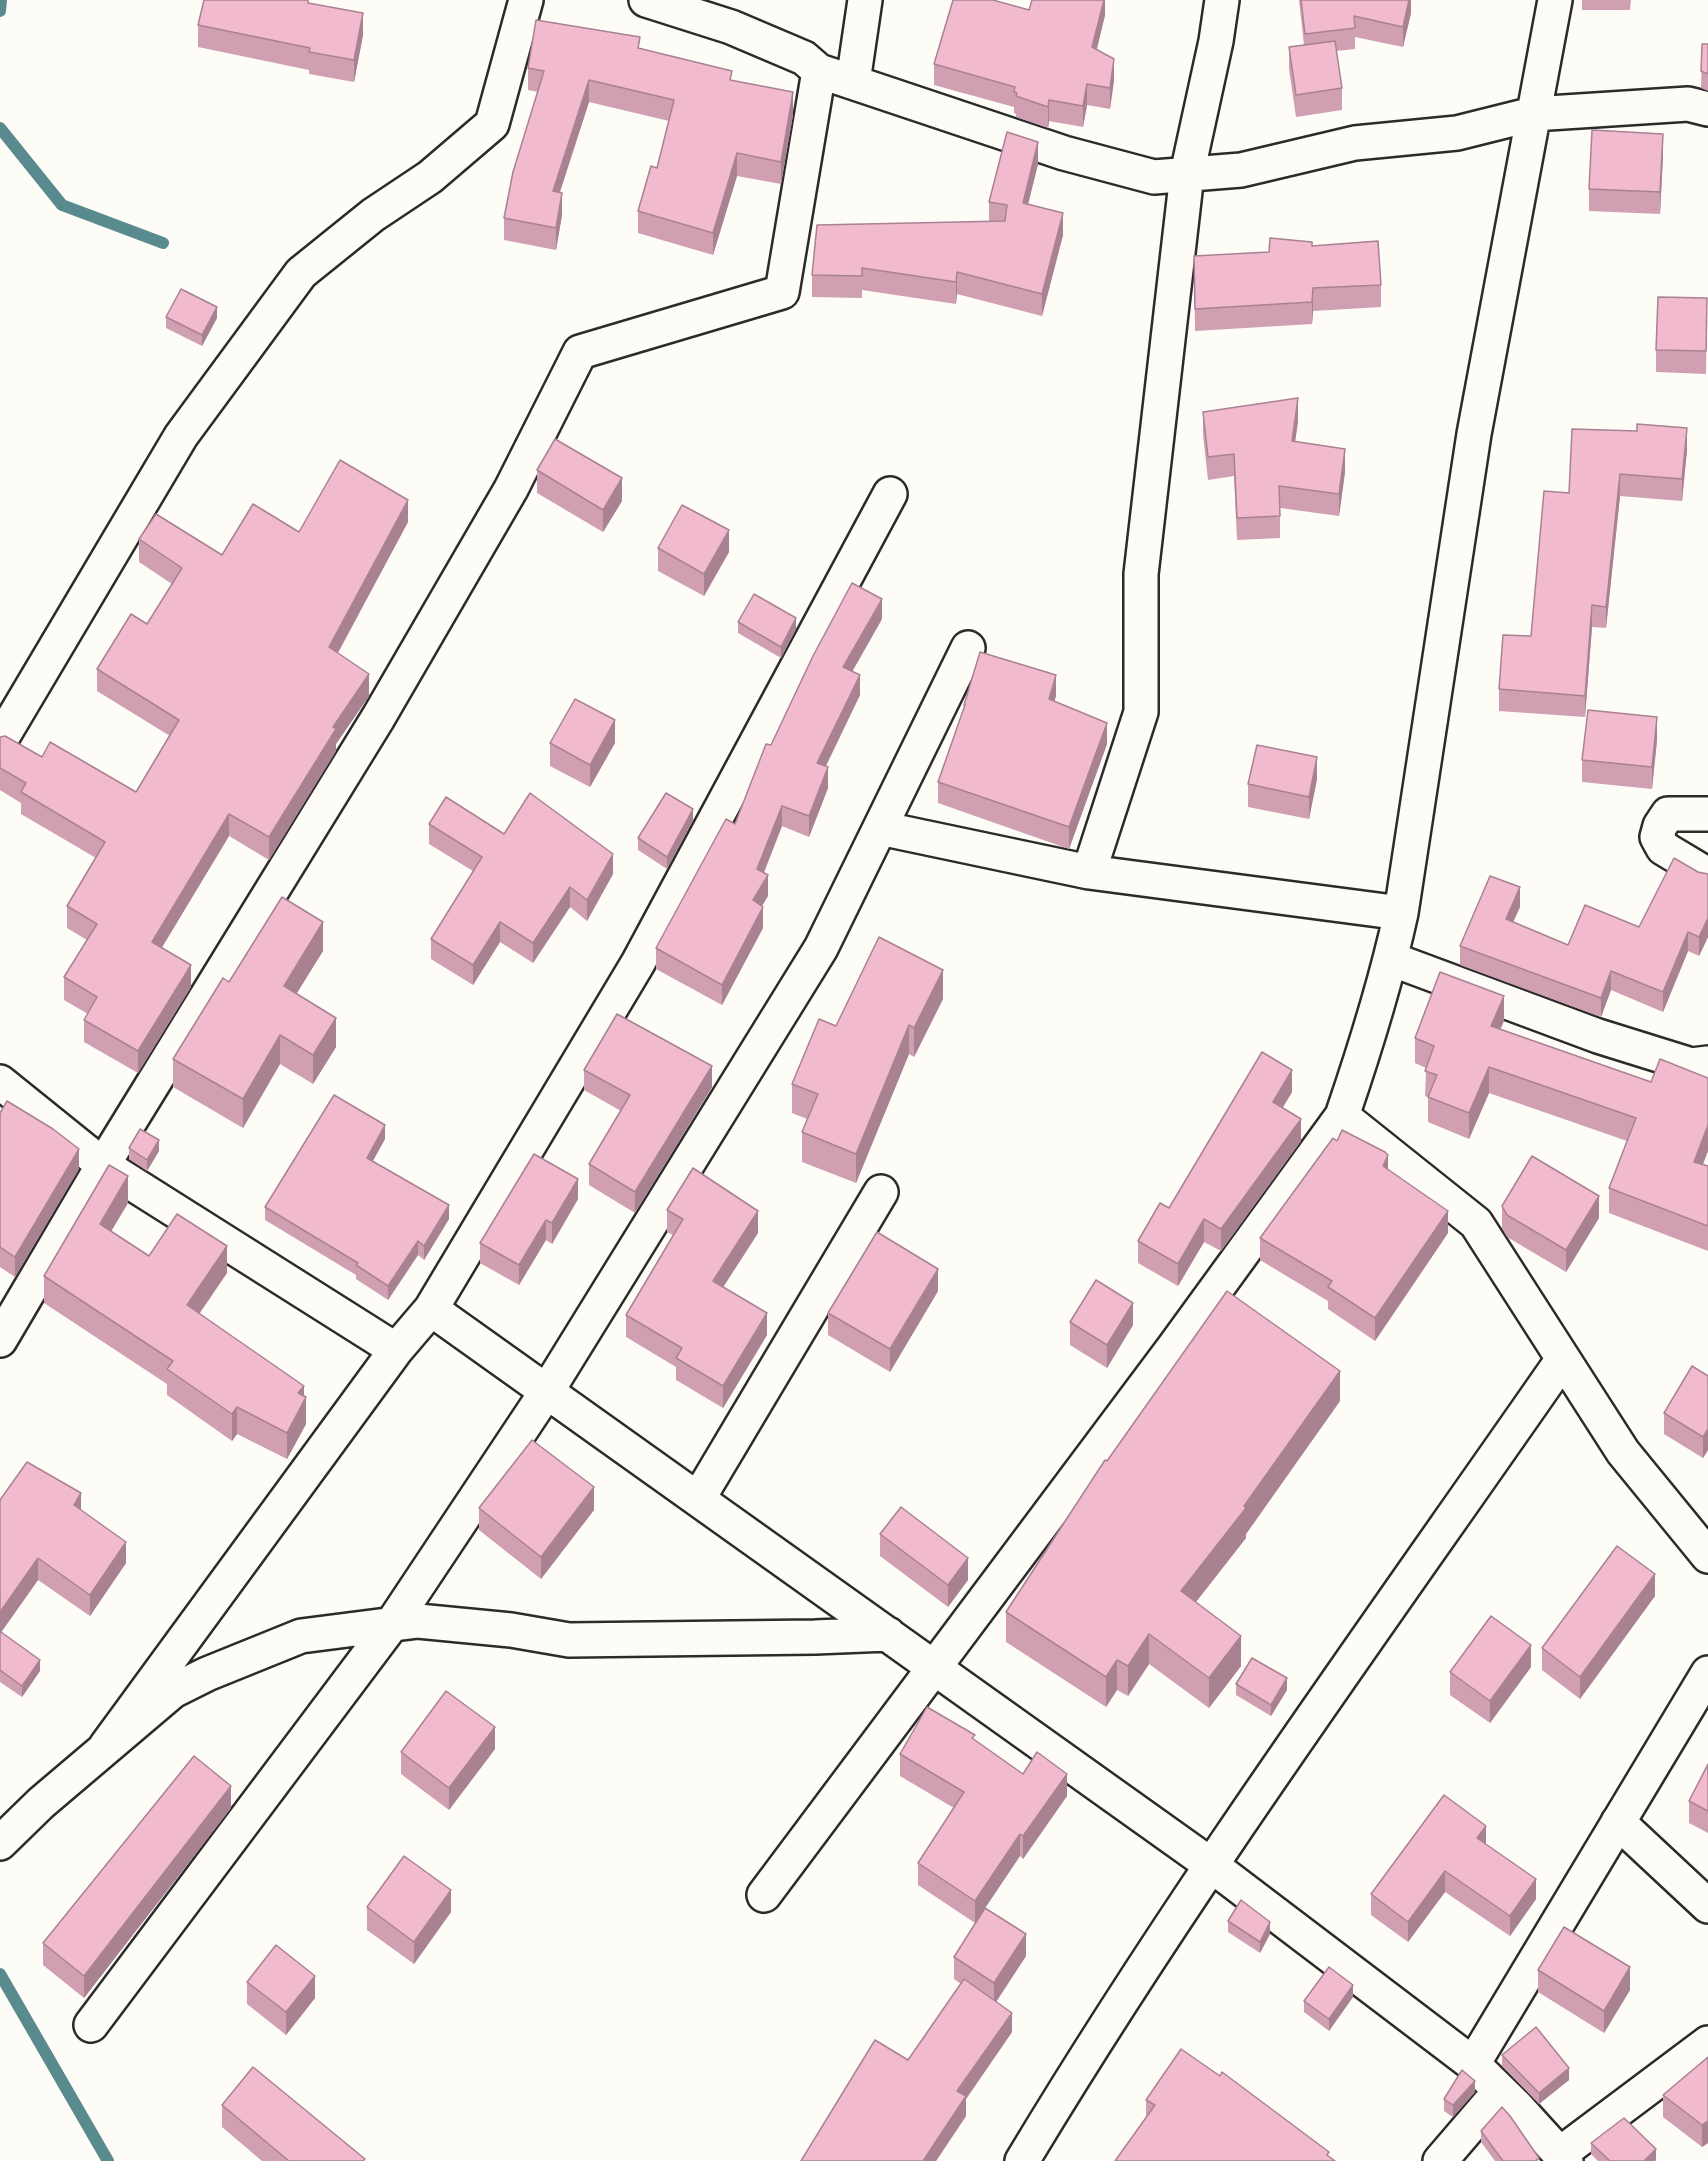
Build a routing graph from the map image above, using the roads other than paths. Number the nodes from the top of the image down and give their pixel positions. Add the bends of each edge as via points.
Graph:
1 (526, 0) edge
2 (646, 0) edge
3 (865, 0) edge
4 (1222, 0) edge
5 (1555, 0) edge
6 (819, 71) junction
7 (853, 82) junction
8 (1708, 109) edge
9 (1533, 114) junction
10 (1187, 174) junction
11 (890, 494) dead end
12 (968, 648) dead end
13 (0, 741) edge
14 (1708, 814) edge
15 (880, 828) junction
16 (1089, 872) junction
17 (1708, 875) edge
18 (1401, 913) junction
19 (1391, 959) junction
20 (1708, 1063) edge
21 (0, 1082) edge
22 (1342, 1116) junction
23 (103, 1165) junction
24 (881, 1192) dead end
25 (431, 1309) junction
26 (0, 1340) edge
27 (396, 1350) junction
28 (1563, 1359) junction
29 (547, 1391) junction
30 (698, 1499) junction
31 (1708, 1556) edge
32 (392, 1624) junction
33 (888, 1634) junction
34 (934, 1668) junction
35 (1708, 1673) edge
36 (106, 1746) junction
37 (1618, 1822) junction
38 (0, 1843) edge
39 (1211, 1864) junction
40 (764, 1895) dead end
41 (1708, 1906) edge
42 (91, 2025) dead end
43 (1708, 2043) edge
44 (1473, 2064) junction
45 (1500, 2091) junction
46 (1563, 2157) edge
47 (1022, 2161) edge
48 (1440, 2161) edge

1 - 13 street via 492,124 430,177 373,215 301,273 181,436
2 - 6 street via 731,27 804,58
3 - 7 street
4 - 10 street
5 - 9 street
6 - 7 street
6 - 23 street via 782,292 580,352 511,489 378,718
7 - 10 street via 1064,153 1154,177
8 - 9 street via 1688,104
9 - 10 street via 1457,133 1355,143 1241,170
9 - 18 street via 1474,434
10 - 16 street via 1141,574 1141,712
11 - 25 street via 638,963
12 - 15 street
14 - 17 street via 1668,814 1657,837 1663,848
15 - 16 street
15 - 29 street via 821,948
16 - 18 street
18 - 19 street
19 - 20 street via 1598,1036 1691,1065
19 - 22 street
21 - 23 street
22 - 28 street via 1476,1223
22 - 34 street
23 - 26 street
23 - 27 street
24 - 30 street
25 - 27 street
25 - 29 street
27 - 36 street
28 - 31 street via 1623,1452
28 - 39 street
29 - 30 street
29 - 32 street
30 - 33 street
32 - 33 street via 418,1620 569,1640
32 - 36 street via 301,1636 207,1674 173,1691
32 - 42 street
33 - 34 street
34 - 39 street
34 - 40 street
35 - 37 street
36 - 38 street
37 - 41 street
37 - 44 street
39 - 44 street
39 - 47 street via 1085,2056
43 - 46 street
44 - 45 street
45 - 46 street
45 - 48 street

